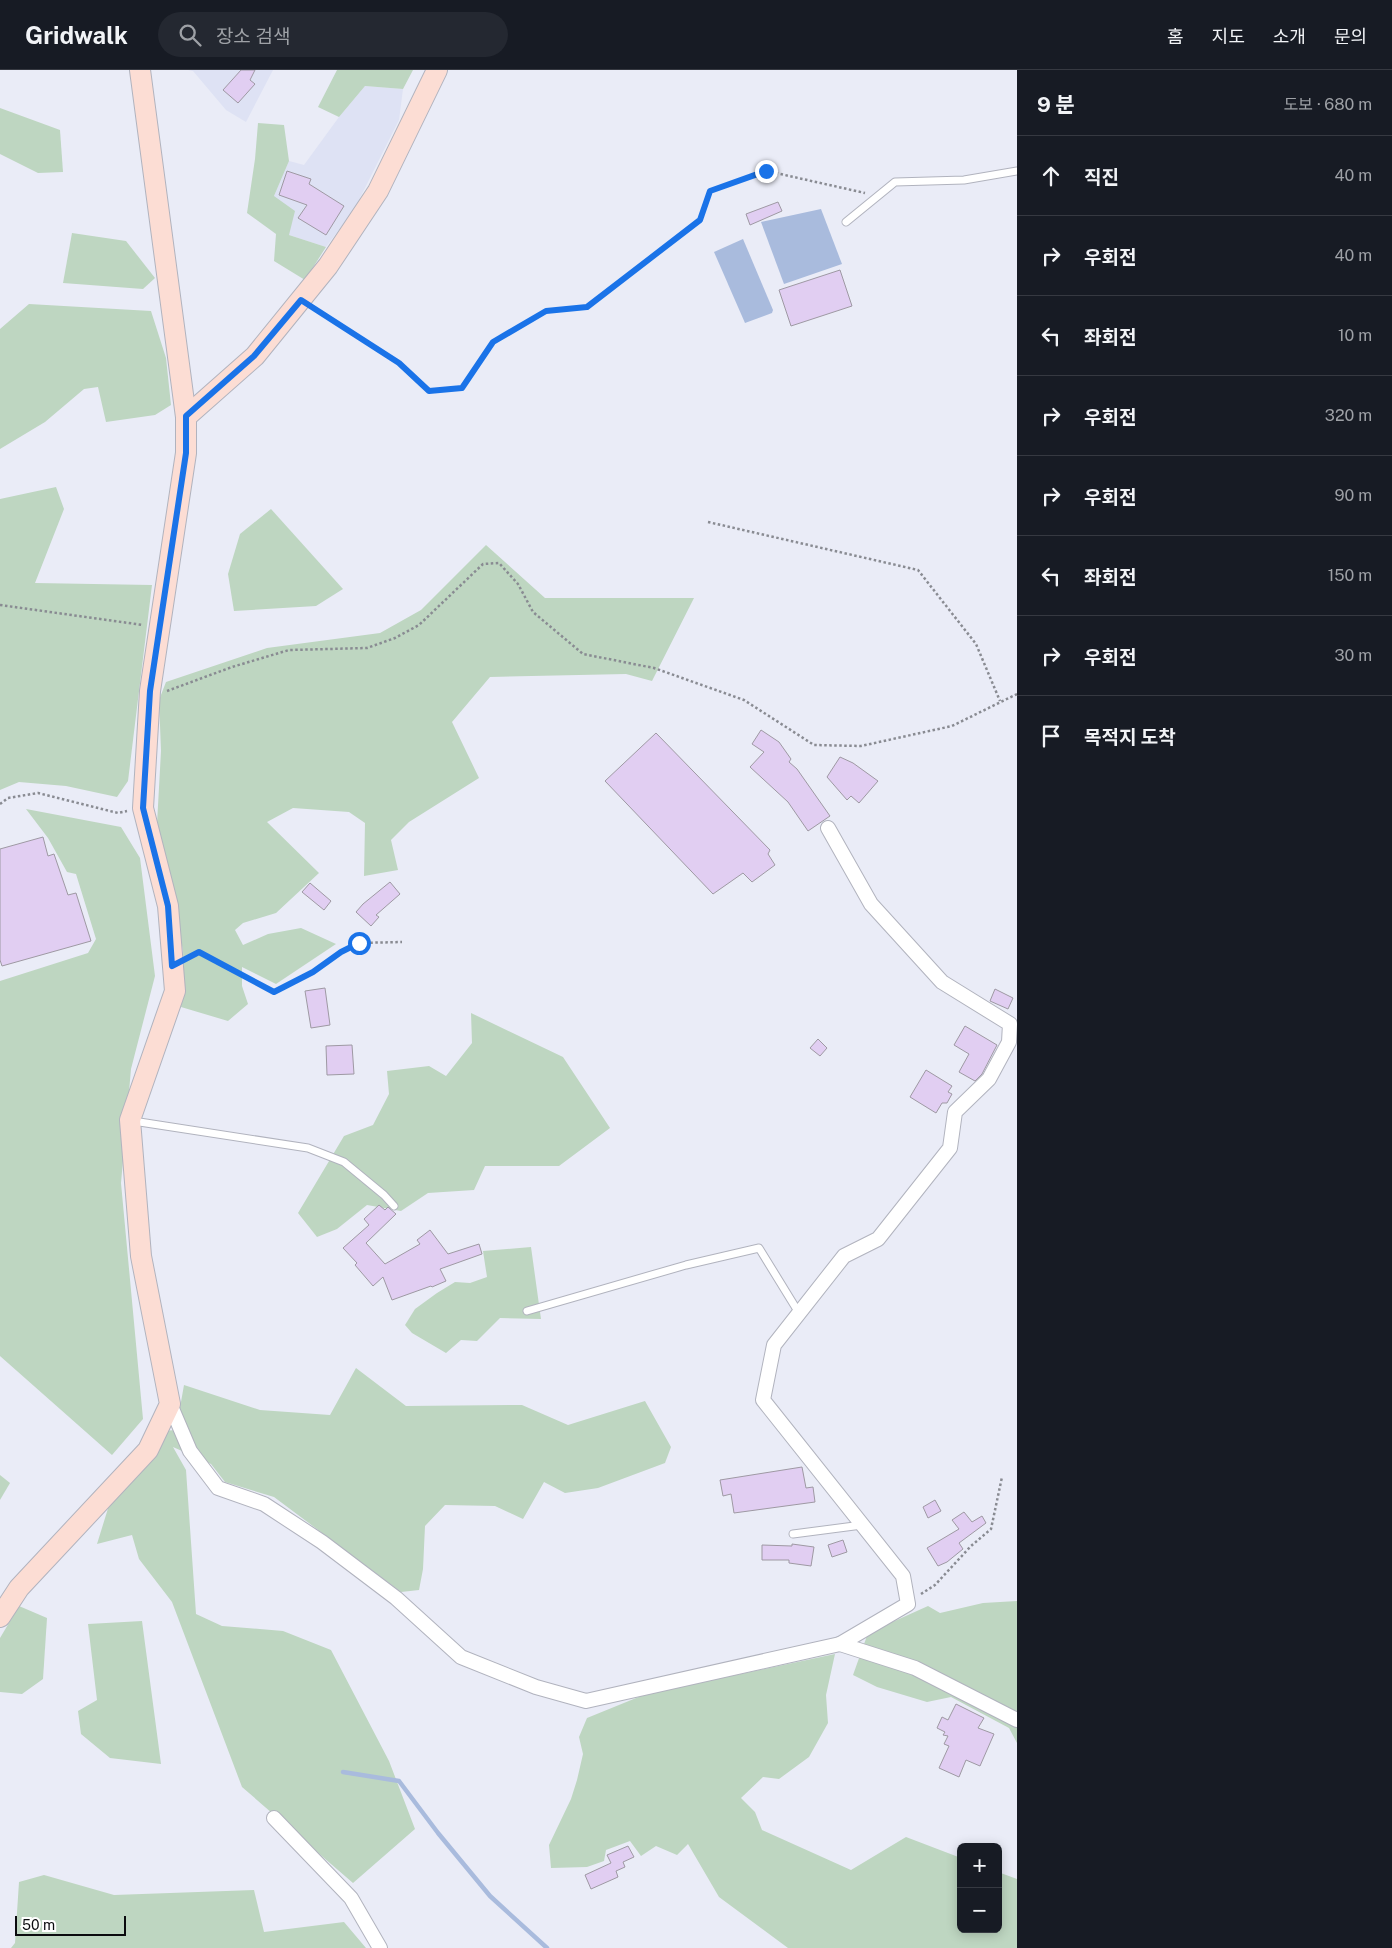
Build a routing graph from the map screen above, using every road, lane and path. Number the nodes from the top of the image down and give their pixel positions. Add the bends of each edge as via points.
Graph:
1 (140, 70) edge
2 (436, 70) edge
3 (1017, 171) edge
4 (878, 196) junction
5 (846, 222) dead end
6 (301, 300) junction
7 (186, 416) junction
8 (708, 522) dead end
9 (0, 605) edge
10 (160, 627) junction
11 (150, 691) junction
12 (1017, 694) edge
13 (1000, 701) junction
14 (0, 804) edge
15 (143, 808) junction
16 (828, 828) dead end
17 (402, 942) dead end
18 (172, 966) junction
19 (130, 1120) junction
20 (394, 1206) dead end
21 (527, 1311) dead end
22 (799, 1313) junction
23 (170, 1404) junction
24 (1002, 1477) dead end
25 (863, 1526) junction
26 (793, 1534) dead end
27 (908, 1604) junction
28 (0, 1617) edge
29 (840, 1644) junction
30 (1017, 1720) edge
31 (274, 1818) dead end
32 (380, 1948) edge

1 - 7 street
2 - 6 street via 378,191
3 - 4 lane via 964,180 895,182
4 - 5 lane
4 - 6 path via 766,171 710,191 700,220 587,307 546,311 493,342 462,388 429,391 399,363
6 - 7 street via 254,356
7 - 10 street via 186,453
8 - 13 path via 918,570 976,644
9 - 10 path
10 - 11 street
11 - 13 path via 168,691 289,650 366,648 388,640 419,625 484,564 499,563 518,584 533,612 583,654 654,668 744,700 814,745 861,746 952,726
11 - 15 street
12 - 13 path
14 - 15 path via 8,798 38,793 118,813
15 - 18 street via 168,906
16 - 22 street via 871,904 942,982 1010,1024 1009,1042 989,1079 955,1112 950,1148 878,1239 844,1256
17 - 18 path via 359,943 274,992 199,952
18 - 19 street via 175,992
19 - 20 lane via 308,1148 344,1162
19 - 23 street via 141,1256
21 - 22 lane via 686,1265 759,1248
22 - 25 street via 774,1345 763,1400
23 - 28 street via 148,1450 20,1588
23 - 29 street via 190,1450 218,1488 264,1504 322,1542 396,1598 461,1657 536,1687 586,1701
24 - 27 path via 991,1529 935,1585
25 - 26 lane
25 - 27 street via 903,1576
27 - 29 street
29 - 30 street via 915,1668
31 - 32 street via 351,1898

